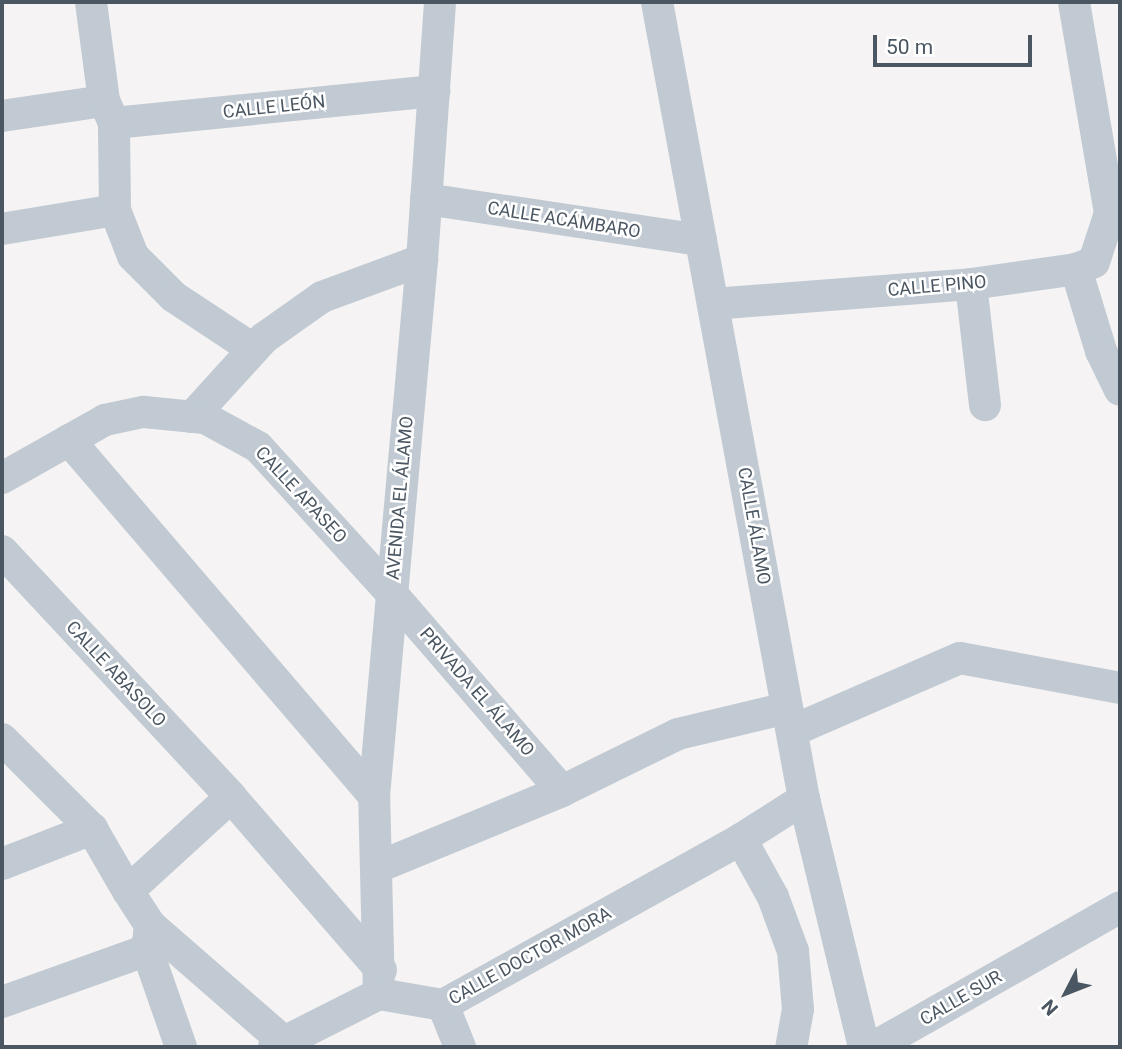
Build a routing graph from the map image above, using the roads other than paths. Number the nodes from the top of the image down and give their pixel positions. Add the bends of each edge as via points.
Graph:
1 (91, 2) edge
2 (440, 2) edge
3 (657, 2) edge
4 (1074, 2) edge
5 (434, 91) junction
6 (109, 112) junction
7 (2, 116) edge
8 (426, 199) junction
9 (115, 210) junction
10 (1115, 213) edge
11 (2, 229) edge
12 (701, 240) junction
13 (422, 260) junction
14 (1085, 266) junction
15 (971, 284) junction
16 (713, 303) junction
17 (253, 349) junction
18 (1120, 390) edge
19 (985, 405) dead end
20 (192, 416) junction
21 (69, 440) junction
22 (2, 478) edge
23 (2, 551) edge
24 (391, 594) junction
25 (1120, 688) edge
26 (790, 719) junction
27 (2, 738) edge
28 (562, 791) junction
29 (374, 796) junction
30 (231, 797) junction
31 (804, 799) junction
32 (92, 829) junction
33 (741, 839) junction
34 (2, 864) edge
35 (378, 867) junction
36 (128, 891) junction
37 (1120, 907) edge
38 (148, 938) junction
39 (380, 982) junction
40 (2, 1002) edge
41 (443, 1005) junction
42 (923, 1035) edge
43 (284, 1046) edge
44 (180, 1047) edge
45 (460, 1047) edge
46 (791, 1047) edge
47 (864, 1047) edge
48 (874, 1047) edge

1 - 6 street
2 - 5 street, AVENIDA EL ÁLAMO
3 - 12 street, CALLE ÁLAMO
4 - 10 street
5 - 6 street, CALLE LEÓN
5 - 8 street, AVENIDA EL ÁLAMO
6 - 7 street, CALLE LEÓN
6 - 9 street
8 - 12 street, CALLE ACÁMBARO
8 - 13 street, AVENIDA EL ÁLAMO
9 - 11 street
9 - 17 street via 133,256 174,298
10 - 14 street
12 - 16 street, CALLE ÁLAMO
13 - 17 street via 322,297
13 - 24 street, AVENIDA EL ÁLAMO
14 - 15 street, CALLE PINO
14 - 18 street via 1101,351
15 - 16 street, CALLE PINO
15 - 19 street
16 - 26 street, CALLE ÁLAMO
17 - 20 street
20 - 21 street, CALLE APASEO via 144,412 105,420
20 - 24 street, CALLE APASEO via 205,418 258,447
21 - 22 street, CALLE APASEO
21 - 29 street
23 - 30 street, CALLE ABASOLO
24 - 28 street, PRIVADA EL ÁLAMO
24 - 29 street, AVENIDA EL ÁLAMO
25 - 26 street via 960,658
26 - 28 street via 678,734
26 - 31 street, CALLE ÁLAMO
27 - 32 street
28 - 35 street
29 - 35 street, AVENIDA EL ÁLAMO
30 - 36 street
30 - 39 street, CALLE ABASOLO
31 - 33 street, CALLE DOCTOR MORA
31 - 47 street, CALLE ÁLAMO
32 - 34 street
32 - 36 street
33 - 41 street, CALLE DOCTOR MORA
33 - 46 street via 773,897 793,951 798,1009
35 - 39 street, AVENIDA EL ÁLAMO
36 - 38 street
37 - 42 street, CALLE SUR
38 - 40 street
38 - 43 street
38 - 44 street
39 - 41 street, CALLE DOCTOR MORA
39 - 43 street
41 - 45 street
42 - 48 street, CALLE SUR

